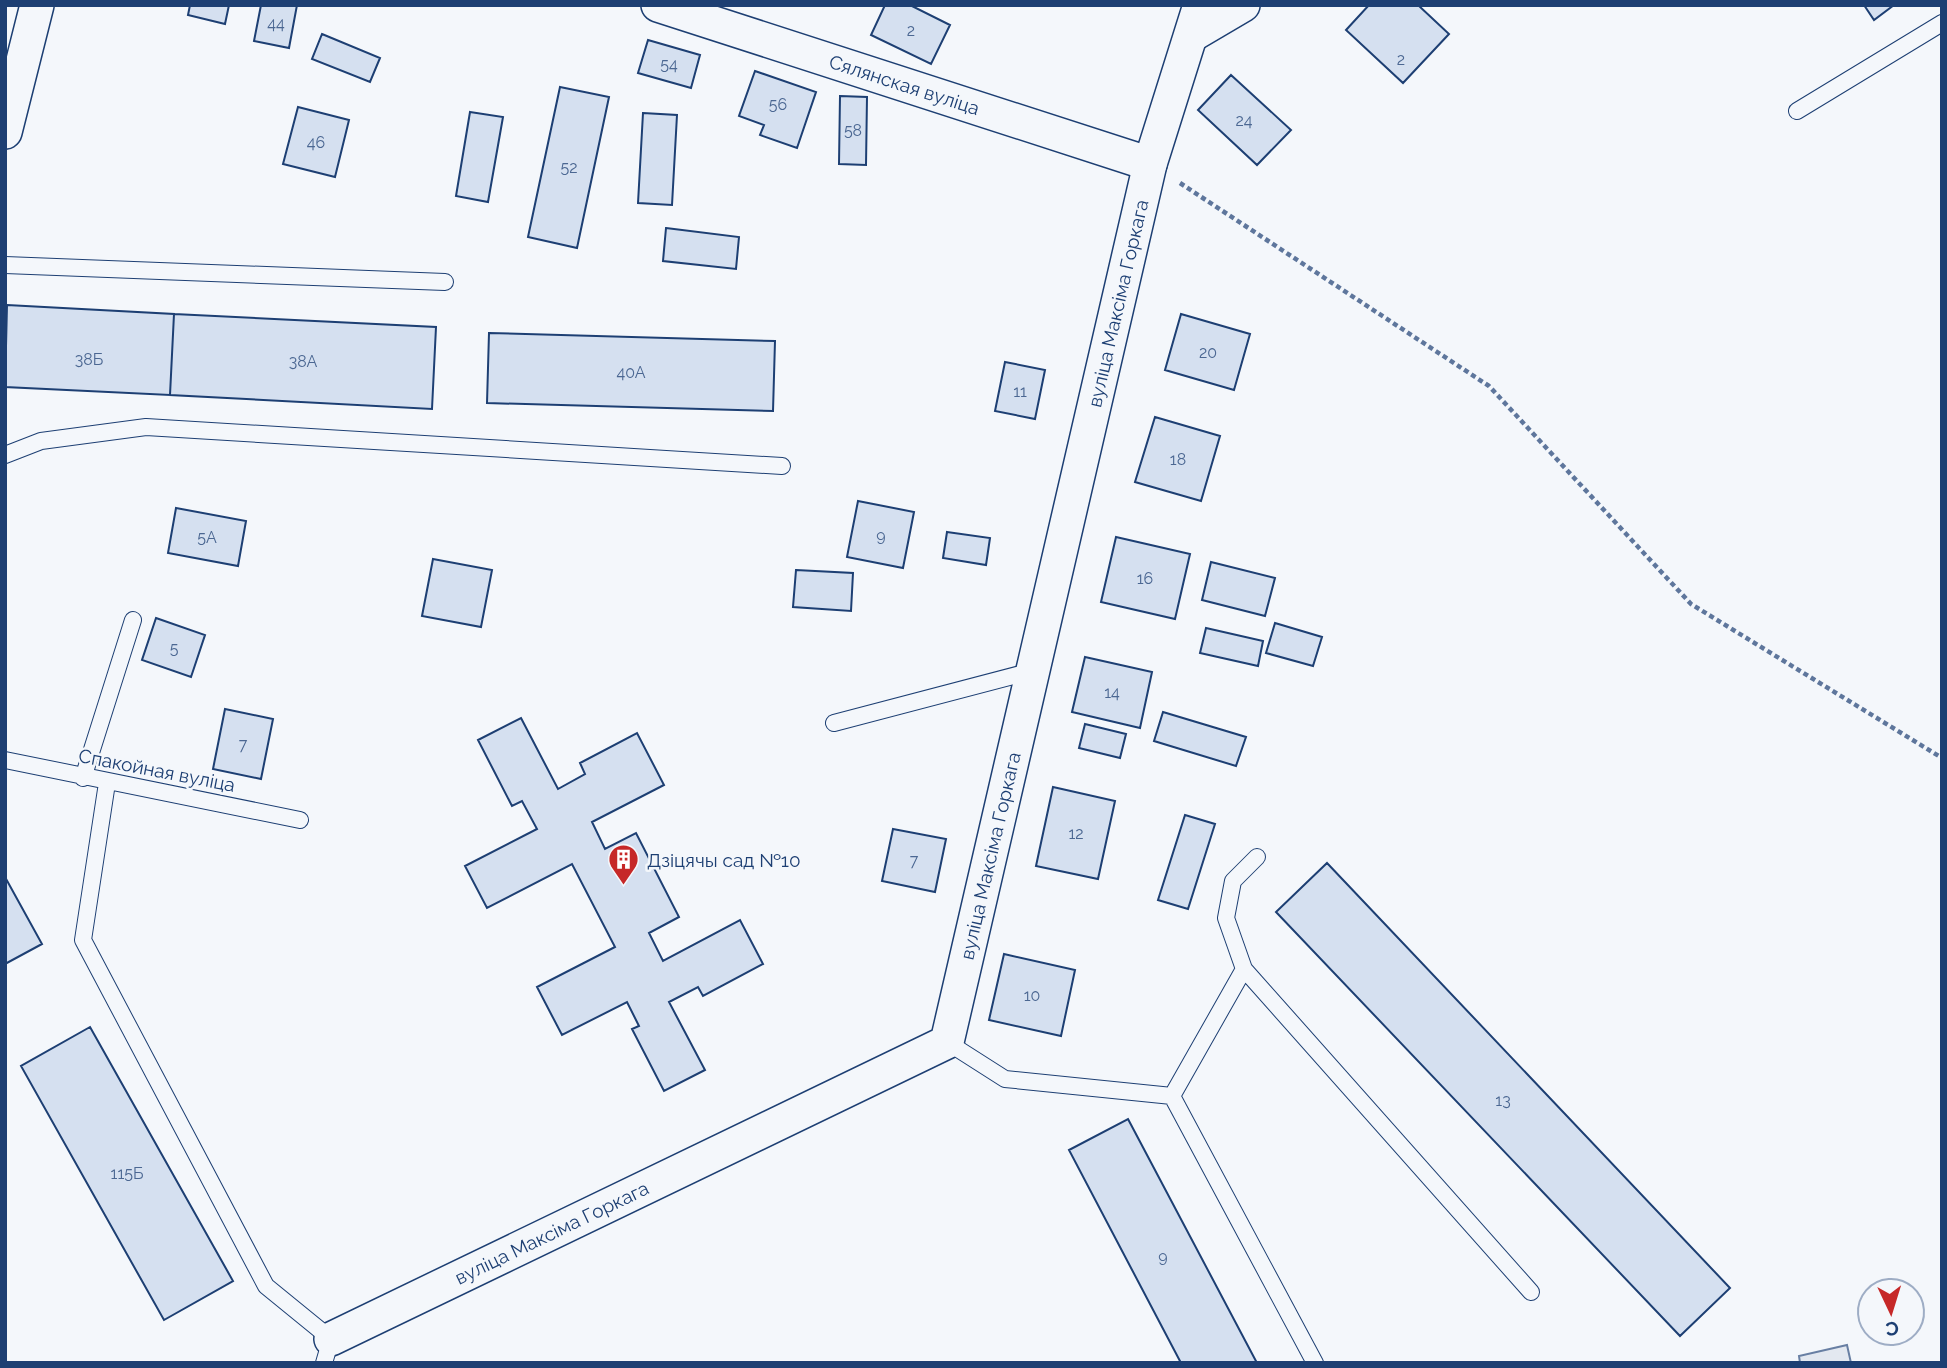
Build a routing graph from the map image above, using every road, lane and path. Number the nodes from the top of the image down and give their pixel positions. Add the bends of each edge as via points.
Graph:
1 (37, 5) edge
2 (658, 5) edge
3 (1243, 5) edge
4 (1196, 20) edge
5 (1942, 23) edge
6 (1797, 111) dead end
7 (5, 132) edge
8 (1150, 164) junction
9 (5, 265) edge
10 (445, 282) dead end
11 (5, 455) edge
12 (782, 466) dead end
13 (132, 620) dead end
14 (1032, 671) junction
15 (834, 723) dead end
16 (1942, 758) edge
17 (5, 760) edge
18 (83, 778) junction
19 (107, 783) junction
20 (300, 820) dead end
21 (1257, 857) dead end
22 (1244, 969) junction
23 (947, 1042) junction
24 (1172, 1096) junction
25 (1531, 1292) dead end
26 (327, 1351) edge
27 (1315, 1363) edge

1 - 7 street
2 - 8 street, Сялянская вуліца
3 - 4 street
4 - 8 street, вуліца Максіма Горкага
5 - 6 lane
8 - 14 street, вуліца Максіма Горкага
8 - 16 path via 1489,386 1691,604
9 - 10 lane
11 - 12 lane via 41,441 146,427
13 - 18 lane
14 - 15 lane
14 - 23 street, вуліца Максіма Горкага
17 - 18 lane, Спакойная вуліца
18 - 19 lane, Спакойная вуліца
19 - 20 lane, Спакойная вуліца
19 - 26 lane via 83,940 266,1286
21 - 22 lane via 1233,881 1226,918
22 - 24 lane
22 - 25 lane
23 - 24 lane via 1005,1079
23 - 26 street, вуліца Максіма Горкага
24 - 27 lane

